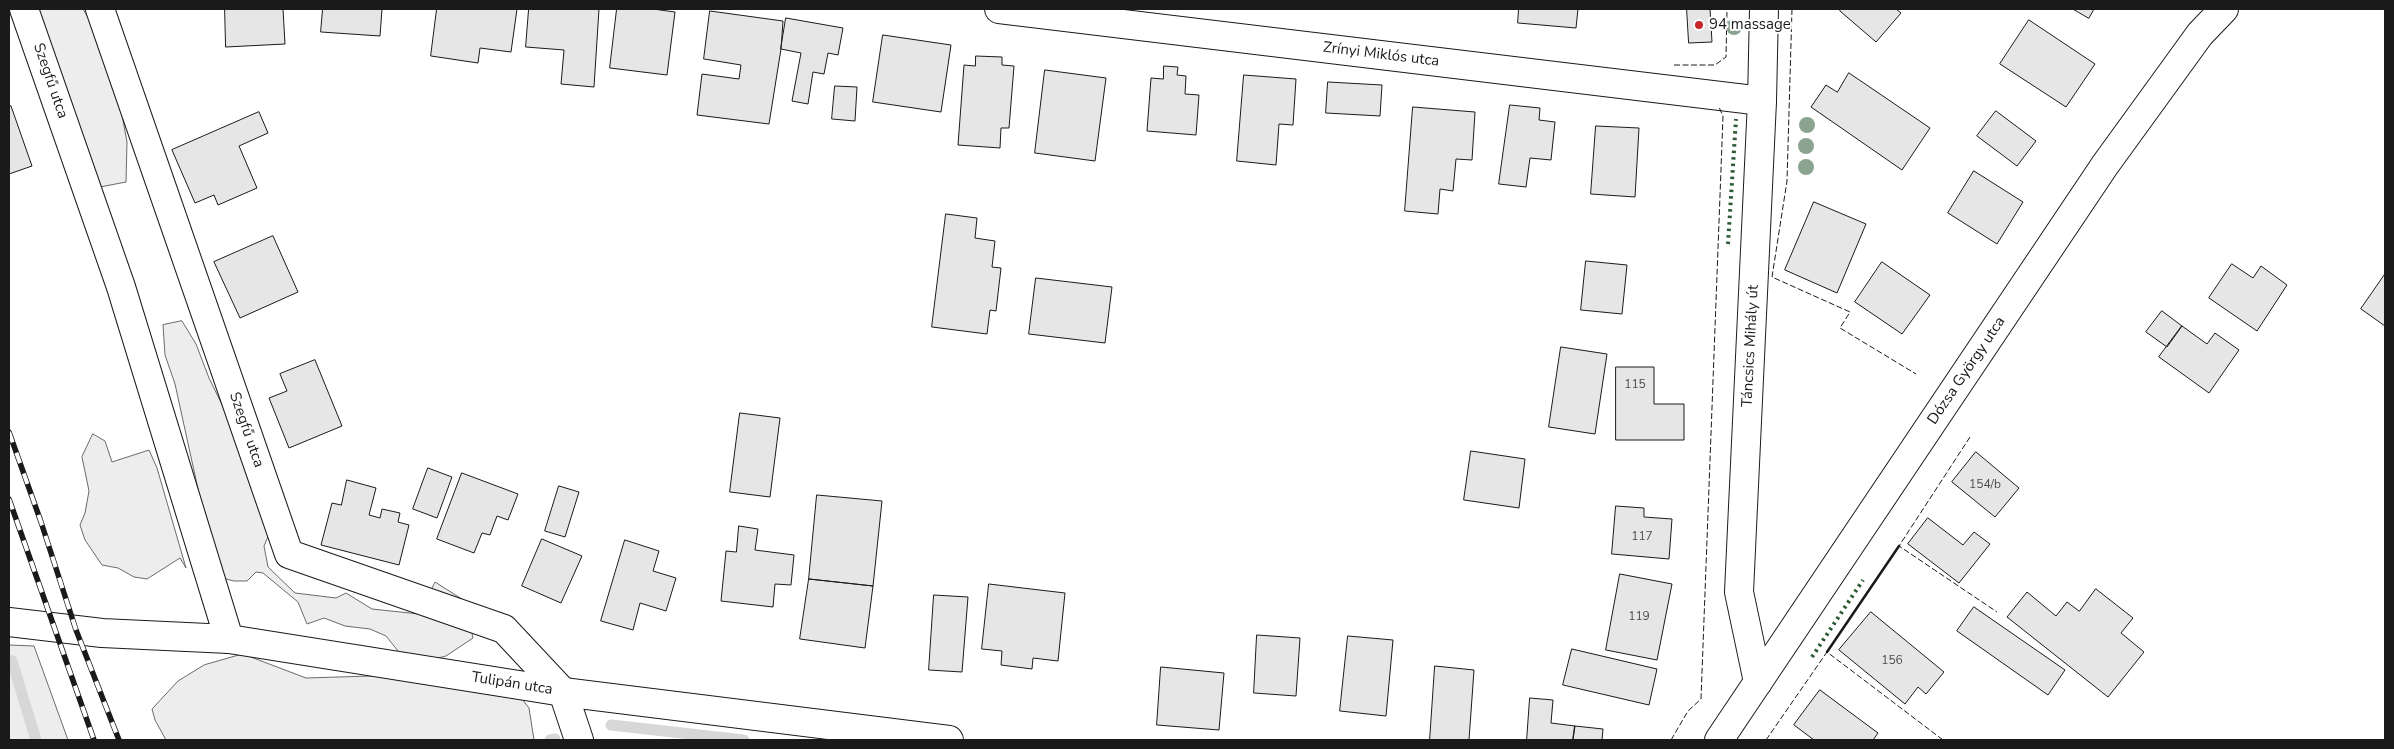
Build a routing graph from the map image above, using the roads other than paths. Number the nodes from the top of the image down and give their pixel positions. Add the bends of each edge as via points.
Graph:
1 (24, 9) edge
2 (100, 9) edge
3 (999, 9) edge
4 (1764, 9) edge
5 (2224, 9) edge
6 (1762, 101) junction
7 (9, 622) edge
8 (229, 639) junction
9 (1758, 682) junction
10 (563, 692) junction
11 (579, 740) edge
12 (949, 740) edge
13 (1719, 740) edge

1 - 8 street, Szegfű utca via 121,287
2 - 10 street, Szegfű utca via 289,554 504,629
3 - 6 street, Zrínyi Miklós utca
4 - 6 street, Táncsics Mihály út
5 - 9 street, Dózsa György utca via 2200,34 2105,165
6 - 9 street, Táncsics Mihály út via 1739,592
7 - 8 street, Tulipán utca via 76,630
8 - 10 street, Tulipán utca
9 - 13 street, Dózsa György utca
10 - 11 street
10 - 12 street, Tulipán utca

